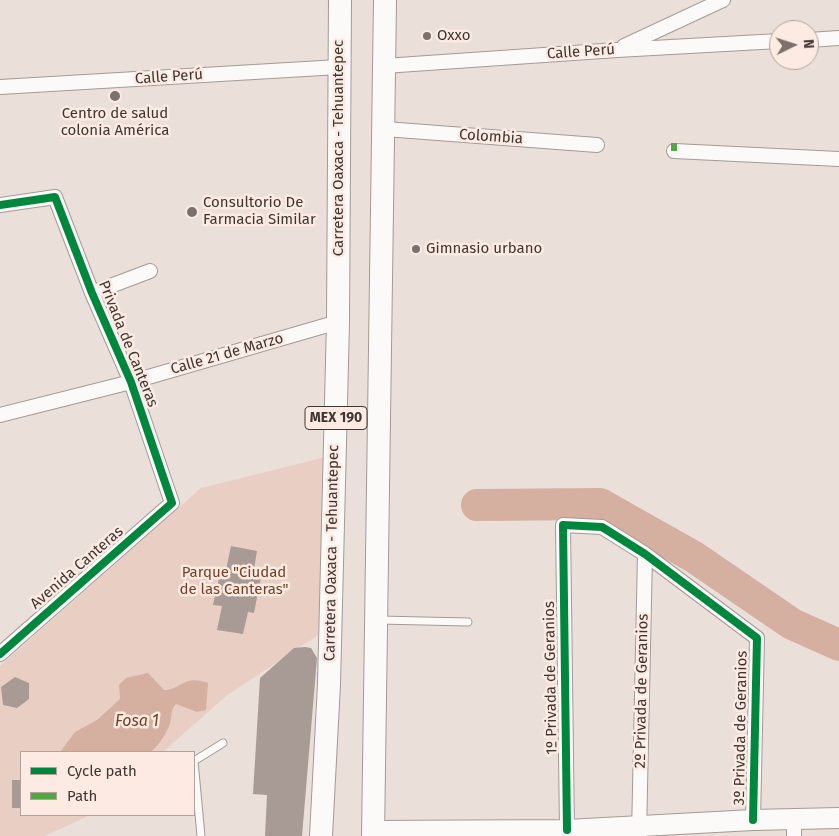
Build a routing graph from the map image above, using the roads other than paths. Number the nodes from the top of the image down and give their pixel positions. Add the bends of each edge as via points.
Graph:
1 (340, 0) edge
2 (385, 0) edge
3 (723, 0) edge
4 (839, 38) edge
5 (819, 39) edge
6 (769, 42) edge
7 (617, 50) junction
8 (384, 66) junction
9 (339, 67) junction
10 (0, 87) edge
11 (385, 129) junction
12 (597, 145) dead end
13 (674, 151) dead end
14 (839, 159) edge
15 (0, 205) edge
16 (150, 272) dead end
17 (92, 293) junction
18 (338, 322) junction
19 (131, 382) junction
20 (0, 415) edge
21 (172, 502) joint
22 (645, 554) junction
23 (376, 620) junction
24 (468, 622) dead end
25 (0, 654) edge
26 (223, 742) dead end
27 (195, 761) edge
28 (195, 773) edge
29 (839, 818) edge
30 (752, 820) junction
31 (794, 827) edge
32 (567, 830) junction
33 (639, 832) edge
34 (373, 834) edge
35 (201, 836) edge
36 (321, 836) edge

1 - 9 main road, Carretera Oaxaca - Tehuantepec / MEX 190
2 - 8 main road, MEX 190
3 - 7 street
4 - 5 street
6 - 7 street, Calle Perú
7 - 8 street, Calle Perú
8 - 11 main road, MEX 190
9 - 10 street, Calle Perú
9 - 18 main road, Carretera Oaxaca - Tehuantepec / MEX 190
11 - 12 street, Colombia
11 - 23 main road, MEX 190
13 - 14 street
15 - 17 street, Privada de Canteras via 55,197
16 - 17 street
17 - 19 street, Privada de Canteras
18 - 19 street, Calle 21 de Marzo
18 - 36 main road, Carretera Oaxaca - Tehuantepec / MEX 190 via 329,684
19 - 20 street, Calle 21 de Marzo
19 - 21 street, Privada de Canteras
21 - 25 street, Avenida Canteras
22 - 30 street, 3º Privada de Geranios via 757,638
22 - 32 street, 1º Privada de Geranios via 602,527 563,526
22 - 33 street, 2º Privada de Geranios
23 - 24 lane
23 - 34 main road, MEX 190
26 - 27 lane
28 - 35 lane
29 - 31 street
30 - 31 street
30 - 33 street
32 - 33 street
32 - 34 street

